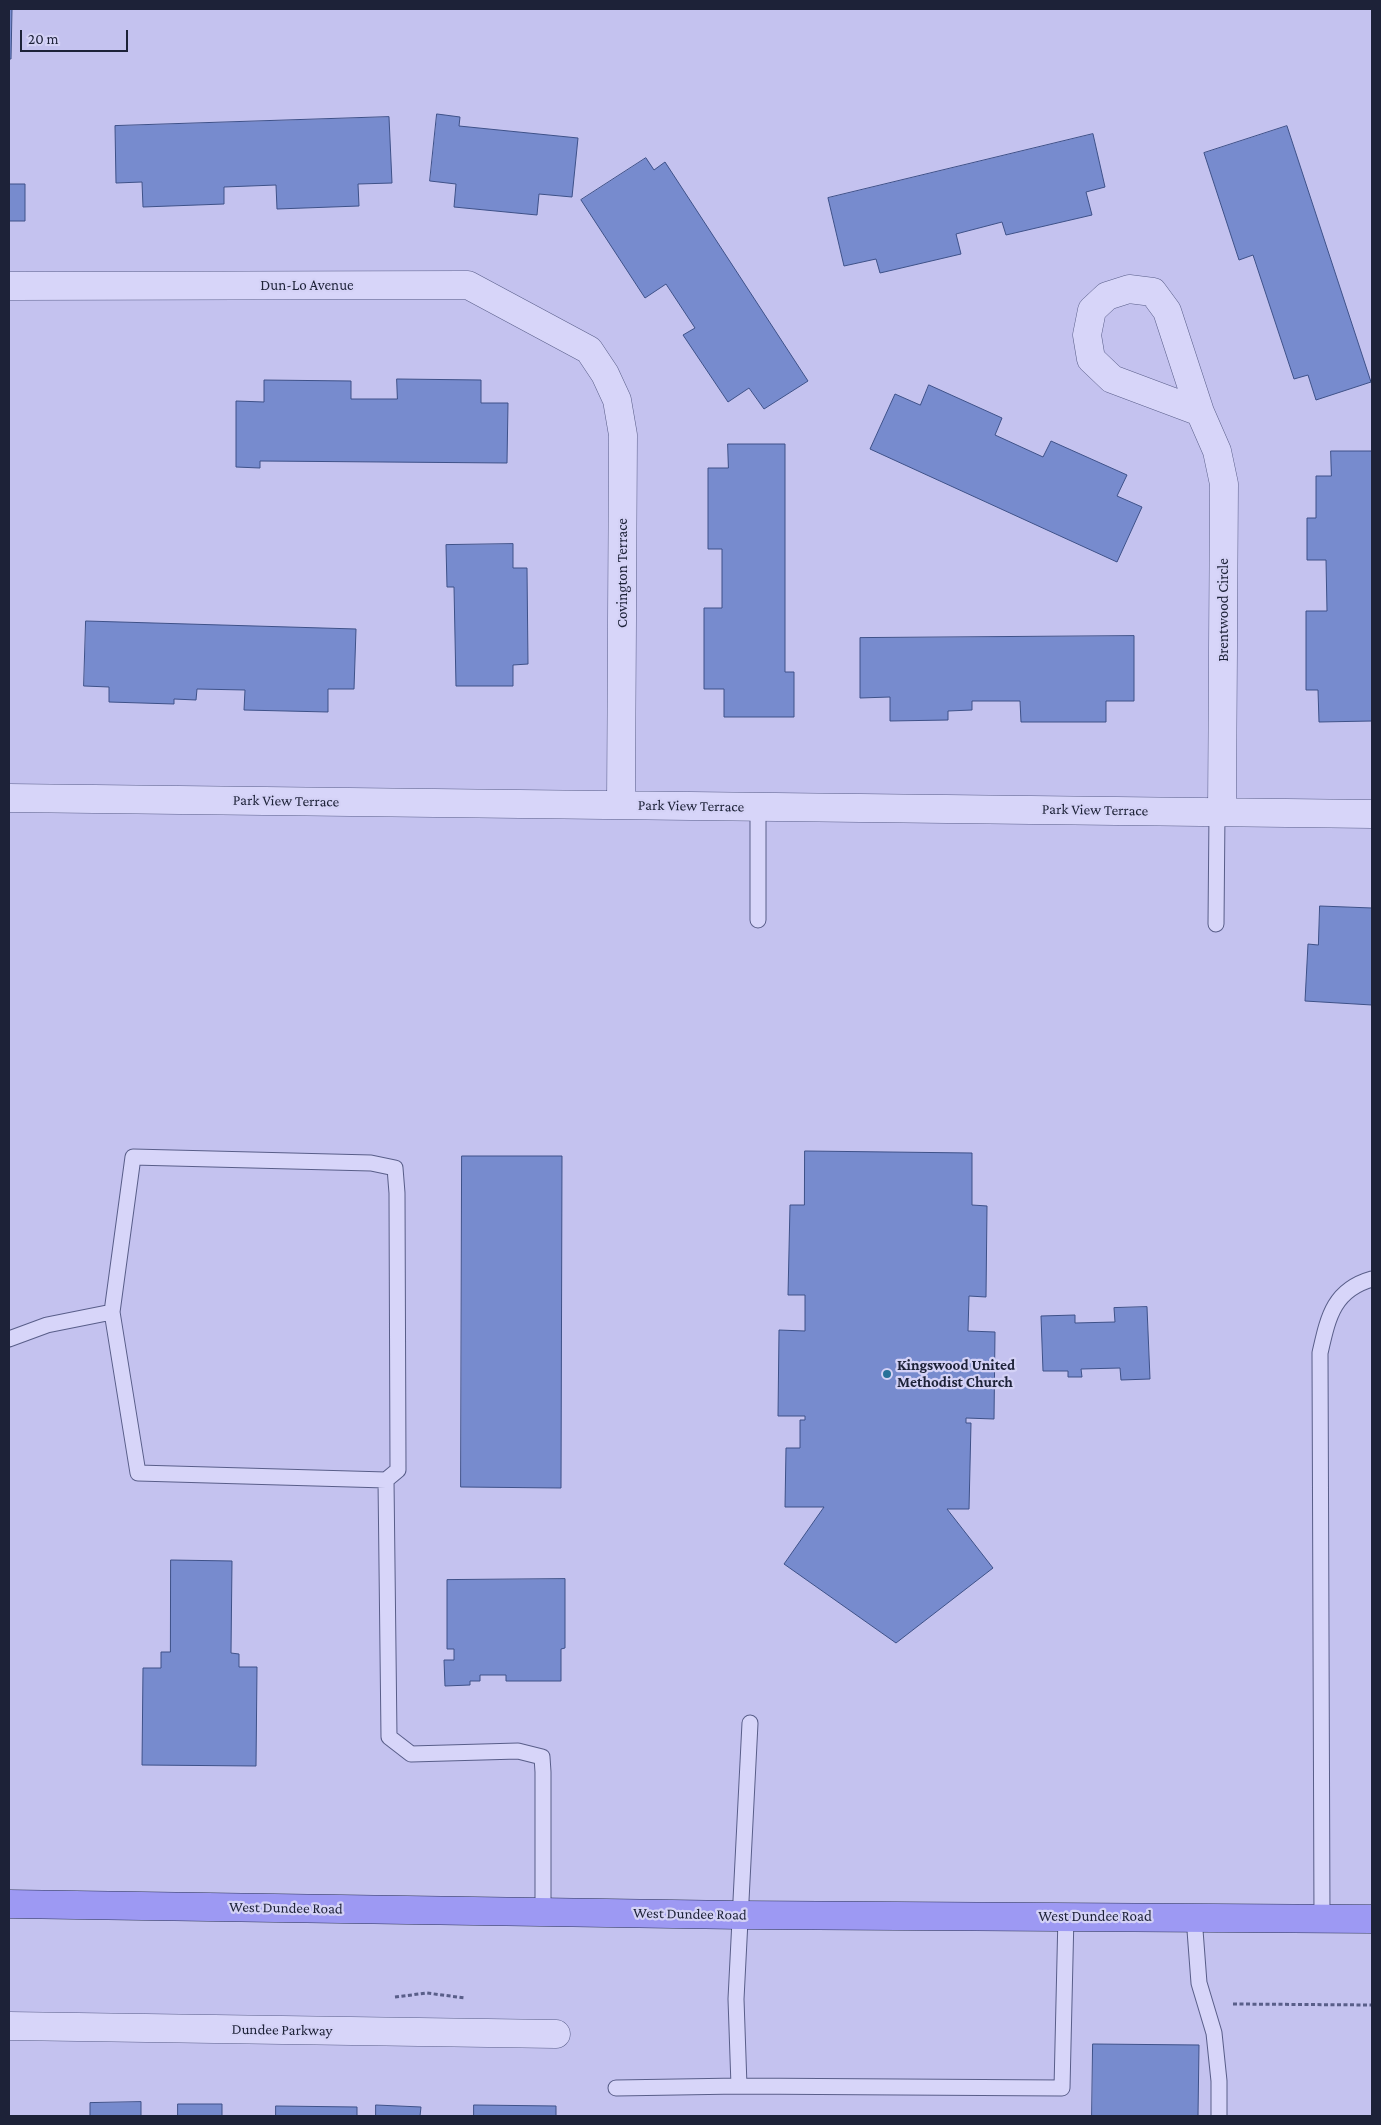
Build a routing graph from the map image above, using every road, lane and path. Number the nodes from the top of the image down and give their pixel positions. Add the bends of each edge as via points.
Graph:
1 (9, 286) edge
2 (589, 350) joint
3 (1200, 412) junction
4 (9, 798) edge
5 (621, 805) junction
6 (758, 806) junction
7 (1220, 812) junction
8 (1372, 814) edge
9 (758, 920) dead end
10 (1216, 924) dead end
11 (1372, 1279) edge
12 (112, 1312) junction
13 (9, 1340) edge
14 (386, 1480) junction
15 (750, 1723) dead end
16 (9, 1904) edge
17 (543, 1912) junction
18 (739, 1915) junction
19 (1066, 1916) junction
20 (1194, 1917) junction
21 (1322, 1918) junction
22 (1372, 1919) edge
23 (1227, 2004) dead end
24 (1372, 2005) edge
25 (9, 2026) edge
26 (556, 2034) dead end
27 (739, 2086) junction
28 (616, 2088) dead end
29 (1219, 2116) edge

1 - 2 street, Dun-Lo Avenue via 468,285
2 - 5 street, Covington Terrace via 617,400 623,435
3 - 3 street, Brentwood Circle via 1168,311 1153,292 1129,289 1107,296 1092,310 1087,335 1091,359 1112,379
3 - 7 street, Brentwood Circle via 1216,451 1224,484
4 - 5 street, Park View Terrace
5 - 6 street, Park View Terrace
6 - 7 street, Park View Terrace
6 - 9 lane
7 - 8 street, Park View Terrace
7 - 10 lane
11 - 21 lane via 1340,1296 1328,1319 1320,1353
12 - 13 lane via 47,1325
12 - 14 lane via 138,1473
12 - 14 lane via 133,1157 371,1163 395,1168 398,1470
14 - 17 lane via 389,1738 411,1754 518,1751 542,1757
15 - 18 lane
16 - 17 main road, West Dundee Road
17 - 18 main road, West Dundee Road
18 - 19 main road, West Dundee Road
18 - 27 lane via 736,1999
19 - 20 main road, West Dundee Road
19 - 27 lane via 1062,2088
20 - 21 main road, West Dundee Road
20 - 29 lane via 1199,1983 1214,2033
21 - 22 main road, West Dundee Road
23 - 24 path
25 - 26 street, Dundee Parkway
27 - 28 lane

